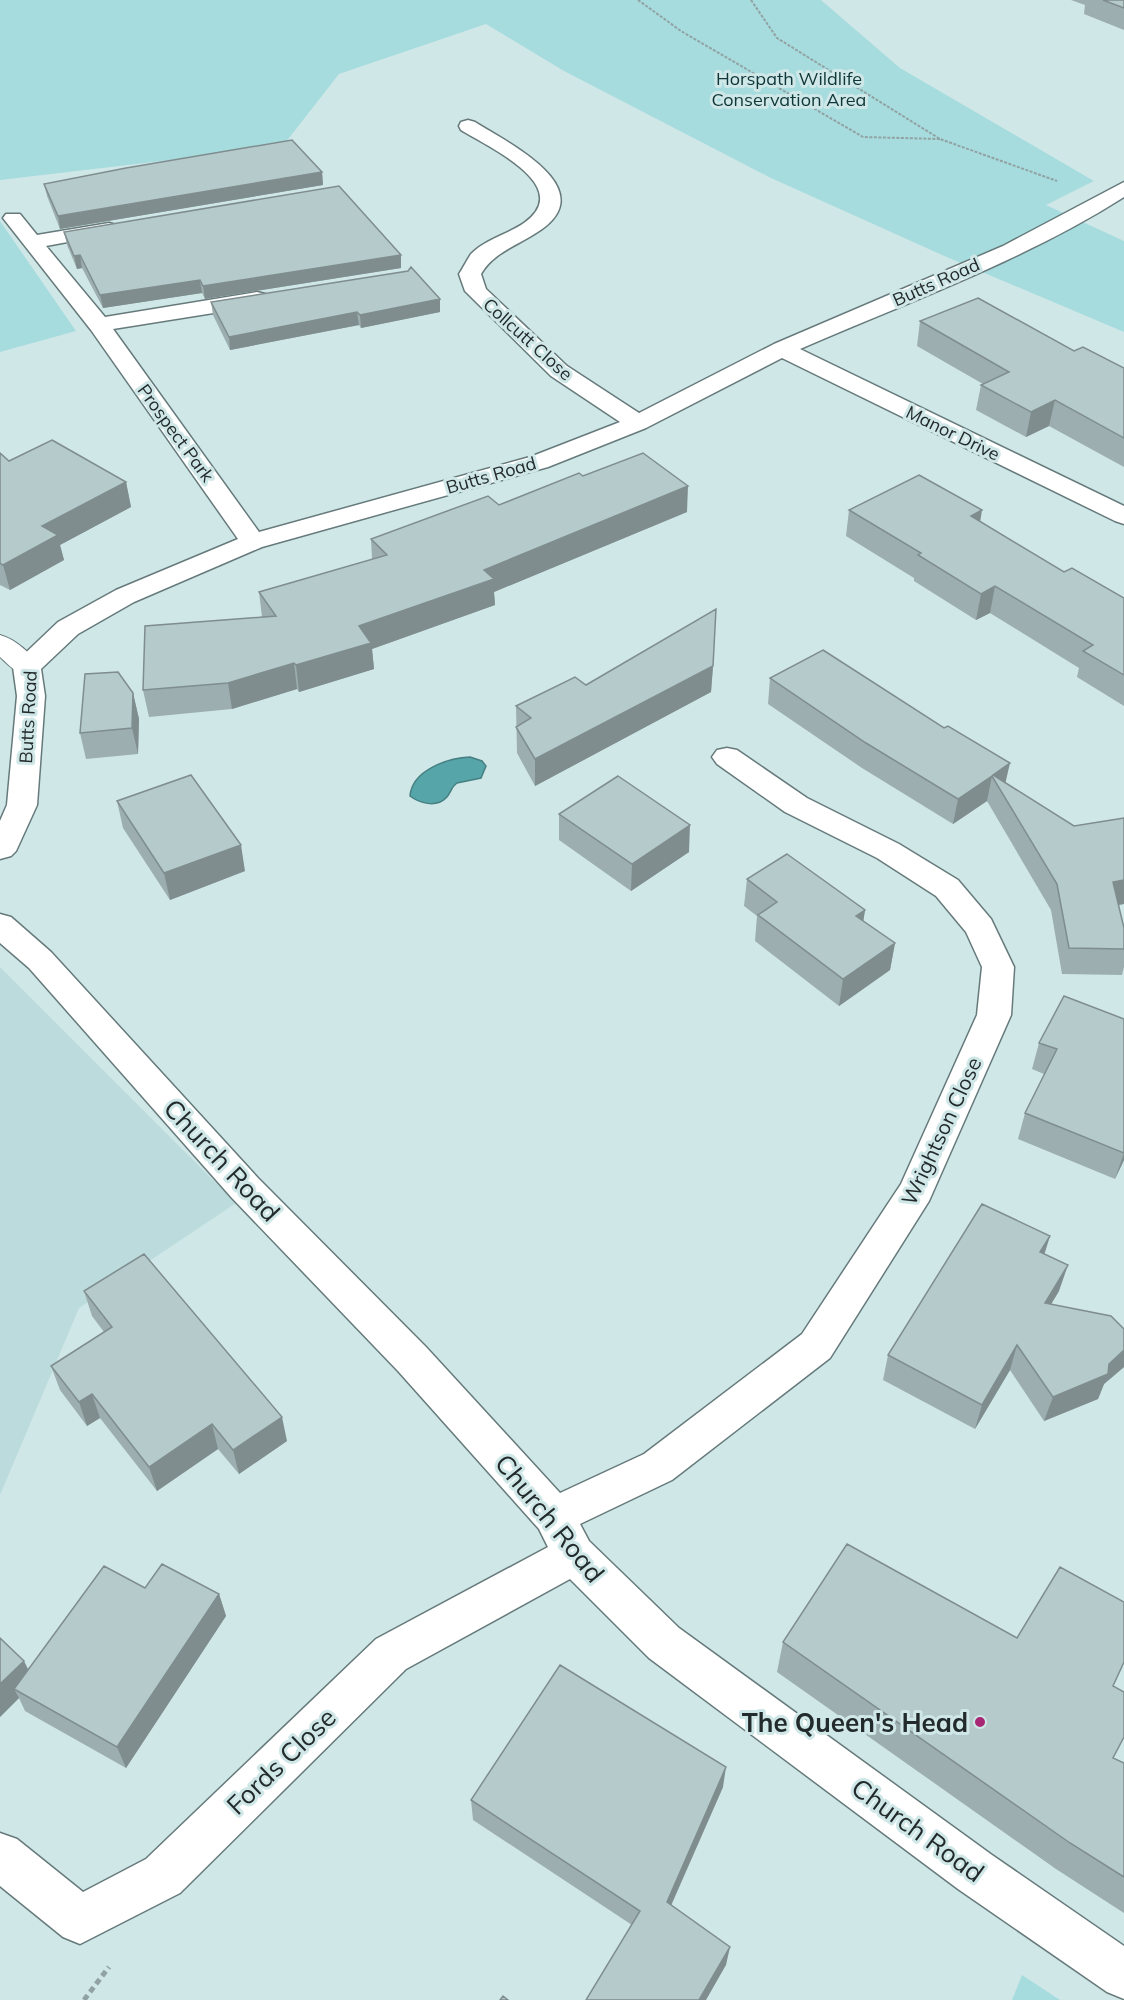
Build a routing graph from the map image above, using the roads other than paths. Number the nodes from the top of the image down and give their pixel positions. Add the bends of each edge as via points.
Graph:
1 (468, 126) dead end
2 (1109, 198) edge
3 (13, 218) dead end
4 (134, 224) edge
5 (31, 242) junction
6 (273, 297) edge
7 (99, 325) junction
8 (782, 349) junction
9 (638, 423) junction
10 (1124, 516) edge
11 (253, 542) junction
12 (0, 643) edge
13 (27, 667) junction
14 (727, 757) dead end
15 (0, 849) edge
16 (0, 925) edge
17 (554, 1516) junction
18 (574, 1555) junction
19 (0, 1856) edge
20 (1124, 1975) edge

1 - 9 street, Collcutt Close via 530,164 550,192 548,211 532,227 480,257 470,274 476,291 559,371
2 - 8 street, Butts Road via 1010,250
3 - 5 street, Prospect Park
4 - 5 street
5 - 7 street, Prospect Park
6 - 7 street
7 - 11 street, Prospect Park
8 - 9 street, Butts Road
8 - 10 street, Manor Drive
9 - 11 street, Butts Road via 539,462
11 - 13 street, Butts Road via 125,596 87,617 68,628
12 - 13 lane
13 - 15 street, Butts Road via 31,696 22,805
14 - 17 street, Wrightson Close via 796,804 888,851 947,888 980,927 998,966 994,1015 916,1191 816,1346 658,1467
16 - 17 street, Church Road via 40,960 245,1188 412,1359
17 - 18 street, Church Road
18 - 19 street, Fords Close via 391,1654 163,1876 80,1920
18 - 20 street, Church Road via 664,1643 975,1872

